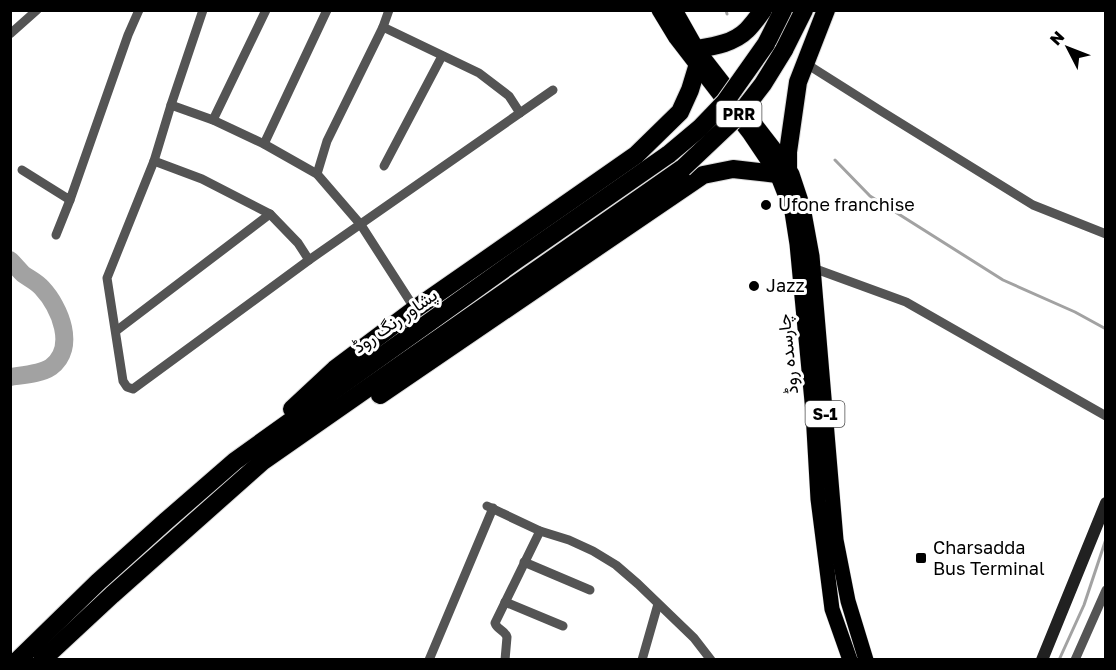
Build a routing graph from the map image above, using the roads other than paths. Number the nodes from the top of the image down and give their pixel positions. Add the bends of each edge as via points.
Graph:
1 (37, 10) edge
2 (139, 10) edge
3 (203, 10) edge
4 (266, 10) edge
5 (327, 10) edge
6 (389, 10) edge
7 (660, 10) edge
8 (675, 10) edge
9 (763, 10) edge
10 (783, 10) edge
11 (804, 10) edge
12 (826, 10) edge
13 (383, 27) junction
14 (10, 34) edge
15 (442, 56) junction
16 (697, 58) junction
17 (806, 63) junction
18 (553, 90) dead end
19 (171, 105) junction
20 (520, 113) junction
21 (213, 120) junction
22 (264, 144) junction
23 (154, 161) junction
24 (384, 166) dead end
25 (22, 170) dead end
26 (783, 171) junction
27 (317, 174) junction
28 (70, 200) junction
29 (270, 214) junction
30 (361, 225) junction
31 (1106, 234) edge
32 (56, 235) dead end
33 (309, 260) junction
34 (813, 268) junction
35 (415, 309) junction
36 (116, 331) junction
37 (1106, 416) edge
38 (235, 461) junction
39 (263, 461) junction
40 (1106, 503) edge
41 (540, 531) junction
42 (524, 562) junction
43 (590, 590) dead end
44 (1104, 596) edge
45 (505, 602) junction
46 (658, 604) junction
47 (563, 626) dead end
48 (18, 660) edge
49 (42, 660) edge
50 (429, 660) edge
51 (505, 660) edge
52 (642, 660) edge
53 (711, 660) edge
54 (850, 660) edge
55 (866, 660) edge
56 (1042, 660) edge
57 (1075, 660) edge

1 - 14 street
2 - 28 street
3 - 19 street
4 - 21 street
5 - 22 street
6 - 13 street
7 - 16 main road, چارسدہ روڈ / S-1 via 676,38
8 - 16 main road, چارسدہ روڈ / S-1
9 - 16 highway via 746,31
10 - 38 highway, پشاور رنگ روڈ / PRR, bridge via 766,44 725,102 669,154
11 - 39 highway, PRR, bridge via 763,84 739,115 682,168
12 - 17 highway
13 - 15 street
13 - 27 street via 327,141
15 - 20 street via 479,73 509,96
15 - 24 street
16 - 26 main road, چارسدہ روڈ / S-1 via 750,135
16 - 35 highway via 680,112 636,155
17 - 26 highway via 798,82
17 - 31 street via 1033,205
18 - 20 street
19 - 21 street
19 - 23 street
20 - 30 street
21 - 22 street
22 - 27 street
23 - 29 street via 202,178
23 - 36 street via 107,278
25 - 28 street
26 - 34 main road, چارسدہ روڈ / S-1 via 792,174 803,207
26 - 39 highway via 733,169 703,175 319,436
26 - 54 main road, چارسدہ روڈ / S-1 via 796,237 818,499 832,609
27 - 30 street
28 - 32 street
29 - 33 street
29 - 36 street
30 - 33 street
30 - 35 street
33 - 36 street via 133,389 123,381
34 - 37 street via 906,302
34 - 55 main road, چارسدہ روڈ / S-1 via 836,540 848,601
35 - 38 highway via 335,369
38 - 48 highway, پشاور رنگ روڈ via 98,582
39 - 49 highway
40 - 56 street
41 - 42 street
41 - 46 street via 609,560
41 - 50 street via 490,507
42 - 43 street
42 - 45 street
44 - 57 street
45 - 47 street
45 - 51 street via 495,622 507,637
46 - 52 street
46 - 53 street

